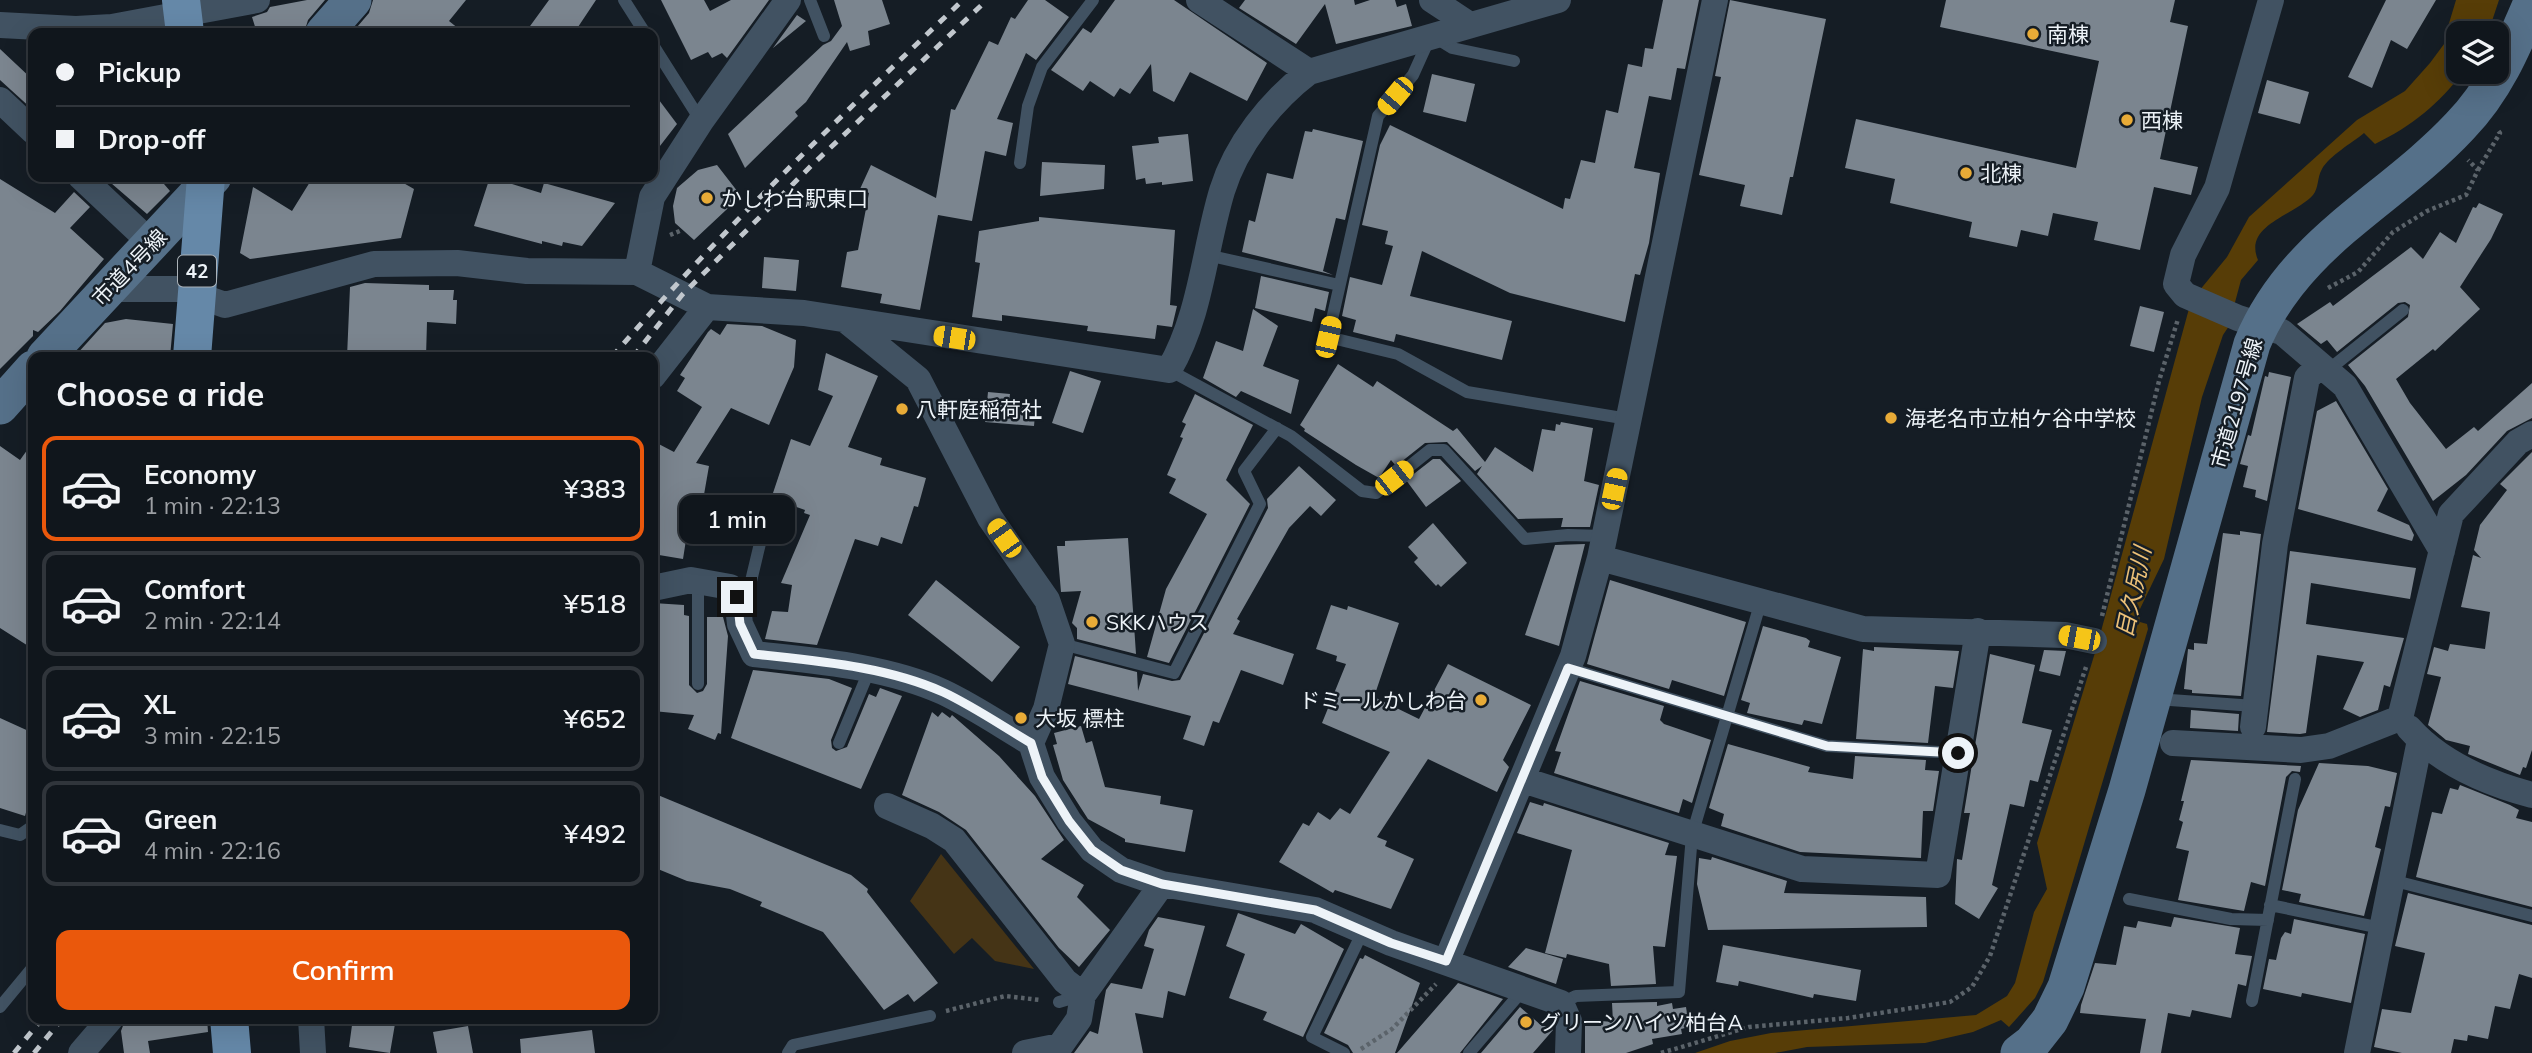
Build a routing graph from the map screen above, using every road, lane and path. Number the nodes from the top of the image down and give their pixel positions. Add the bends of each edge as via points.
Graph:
1 (257, 0) edge
2 (353, 0) edge
3 (624, 0) edge
4 (788, 0) edge
5 (810, 0) edge
6 (1093, 0) edge
7 (1432, 0) edge
8 (1558, 0) edge
9 (1716, 0) edge
10 (2271, 0) edge
11 (2532, 2) edge
12 (1216, 4) edge
13 (183, 16) edge
14 (0, 25) edge
15 (1470, 25) junction
16 (328, 28) edge
17 (642, 28) edge
18 (1431, 35) junction
19 (824, 36) dead end
20 (658, 53) edge
21 (1514, 61) dead end
22 (1309, 72) junction
23 (0, 100) edge
24 (701, 121) junction
25 (2494, 122) dead end
26 (28, 126) edge
27 (2463, 155) dead end
28 (1020, 163) dead end
29 (2478, 170) junction
30 (86, 182) edge
31 (206, 182) edge
32 (208, 182) edge
33 (151, 243) junction
34 (1207, 255) junction
35 (637, 272) junction
36 (1339, 285) junction
37 (107, 289) junction
38 (2322, 291) dead end
39 (195, 295) junction
40 (2189, 296) junction
41 (707, 307) junction
42 (2403, 310) dead end
43 (847, 321) junction
44 (2249, 321) junction
45 (50, 352) edge
46 (192, 352) edge
47 (2323, 368) junction
48 (658, 370) edge
49 (1169, 370) junction
50 (28, 375) edge
51 (0, 406) edge
52 (1629, 419) junction
53 (1277, 428) junction
54 (2532, 434) edge
55 (768, 510) dead end
56 (1602, 547) junction
57 (2442, 551) junction
58 (698, 582) junction
59 (658, 587) edge
60 (737, 597) junction
61 (1762, 600) junction
62 (1978, 631) junction
63 (2094, 641) junction
64 (1062, 644) junction
65 (1568, 668) junction
66 (869, 671) junction
67 (698, 684) dead end
68 (1729, 715) junction
69 (2254, 716) joint
70 (2400, 718) junction
71 (2156, 725) junction
72 (2420, 740) junction
73 (839, 743) dead end
74 (1031, 743) junction
75 (1958, 753) junction
76 (2295, 779) dead end
77 (1523, 780) junction
78 (2532, 795) edge
79 (887, 806) dead end
80 (28, 829) edge
81 (0, 830) edge
82 (1692, 835) junction
83 (2391, 880) junction
84 (1162, 884) junction
85 (2129, 899) dead end
86 (2270, 905) junction
87 (2532, 916) edge
88 (2268, 920) junction
89 (2381, 928) junction
90 (1363, 931) junction
91 (1446, 961) junction
92 (28, 973) edge
93 (1523, 990) junction
94 (1071, 998) junction
95 (2252, 1001) dead end
96 (1561, 1003) junction
97 (0, 1007) edge
98 (930, 1016) joint
99 (106, 1024) edge
100 (230, 1024) edge
101 (311, 1024) edge
102 (82, 1053) edge
103 (232, 1053) edge
104 (313, 1053) edge
105 (788, 1053) edge
106 (1025, 1053) edge
107 (1344, 1053) edge
108 (1354, 1053) edge
109 (1469, 1053) edge
110 (1568, 1053) edge
111 (1661, 1053) edge
112 (2019, 1053) edge
113 (2357, 1053) edge

1 - 13 street
2 - 16 street
3 - 17 lane
4 - 24 street
5 - 19 lane
6 - 28 lane via 1042,67 1028,106
7 - 15 street
8 - 15 street
9 - 52 street
10 - 40 street via 2217,188 2182,255 2176,284
11 - 44 street, 市道2197号線 via 2507,61 2459,128 2330,235
12 - 22 street
13 - 14 street via 88,28
15 - 18 street
18 - 21 lane via 1452,48
18 - 22 street
18 - 36 lane via 1413,75 1378,116
20 - 24 lane
22 - 34 street via 1283,92 1245,141 1222,188
23 - 26 street
24 - 35 street via 652,197
25 - 29 path via 2500,133
27 - 29 path
29 - 38 path via 2466,195 2393,232 2358,272
30 - 33 street
31 - 33 street, 市道4号線
32 - 39 main road, 42
33 - 37 street, 市道4号線
34 - 36 lane
34 - 49 street via 1184,344
35 - 39 street via 527,271 457,263 374,264 225,305
35 - 41 street
36 - 52 lane via 1328,337 1398,354 1467,392
37 - 39 street via 180,289
37 - 45 street, 市道4号線
39 - 46 main road, 42
40 - 44 street
40 - 63 path via 2159,382
41 - 43 street via 804,313
41 - 48 street
42 - 47 lane
43 - 49 street
43 - 64 street via 918,379 990,518 1047,600
44 - 47 street via 2282,332
44 - 71 street, 市道2197号線 via 2252,344
47 - 57 street via 2345,386
47 - 69 street via 2307,378 2275,544
49 - 53 lane
50 - 51 street
52 - 56 street
53 - 56 lane via 1362,491 1376,493 1430,450 1444,450 1525,539 1568,535
53 - 64 lane via 1244,471 1260,504 1174,673
54 - 57 street via 2518,442 2451,514
55 - 60 lane via 751,581
56 - 61 street
56 - 65 street
57 - 70 street
58 - 59 street
58 - 60 street via 730,587
58 - 67 lane
60 - 66 street via 740,624 754,654
61 - 62 street via 1863,629
61 - 68 lane
62 - 63 street
62 - 75 street
63 - 111 path via 2007,910 1990,956 1972,987 1950,1002 1749,1027
64 - 74 street via 1046,709
65 - 68 lane
65 - 77 street
66 - 73 lane
66 - 74 street via 943,692
68 - 75 lane via 1827,746
68 - 82 lane
69 - 71 lane
70 - 71 street via 2329,746 2301,750
70 - 72 street
71 - 112 street, 市道2197号線 via 2066,987 2050,1020
72 - 78 street via 2458,767
72 - 83 street
74 - 84 street via 1042,777 1092,850 1121,870
75 - 82 street via 1938,875 1802,869
76 - 86 lane
77 - 82 street
77 - 91 street
79 - 94 street via 954,840 1065,981
80 - 81 lane via 20,835
82 - 96 lane via 1679,992 1576,996
83 - 87 lane
83 - 89 street
84 - 90 street via 1315,910
84 - 94 street
85 - 88 lane via 2231,919
86 - 88 lane
86 - 89 lane
88 - 95 lane
89 - 113 street
90 - 91 street
90 - 107 lane via 1312,1037
91 - 93 street
91 - 108 path via 1442,977 1424,999 1392,1029
92 - 97 lane
93 - 96 street
93 - 109 lane
94 - 98 path via 1005,996
94 - 106 street via 1079,1019 1060,1046
96 - 110 street via 1569,1021
98 - 105 lane via 793,1045
99 - 102 street
100 - 103 main road
101 - 104 street

